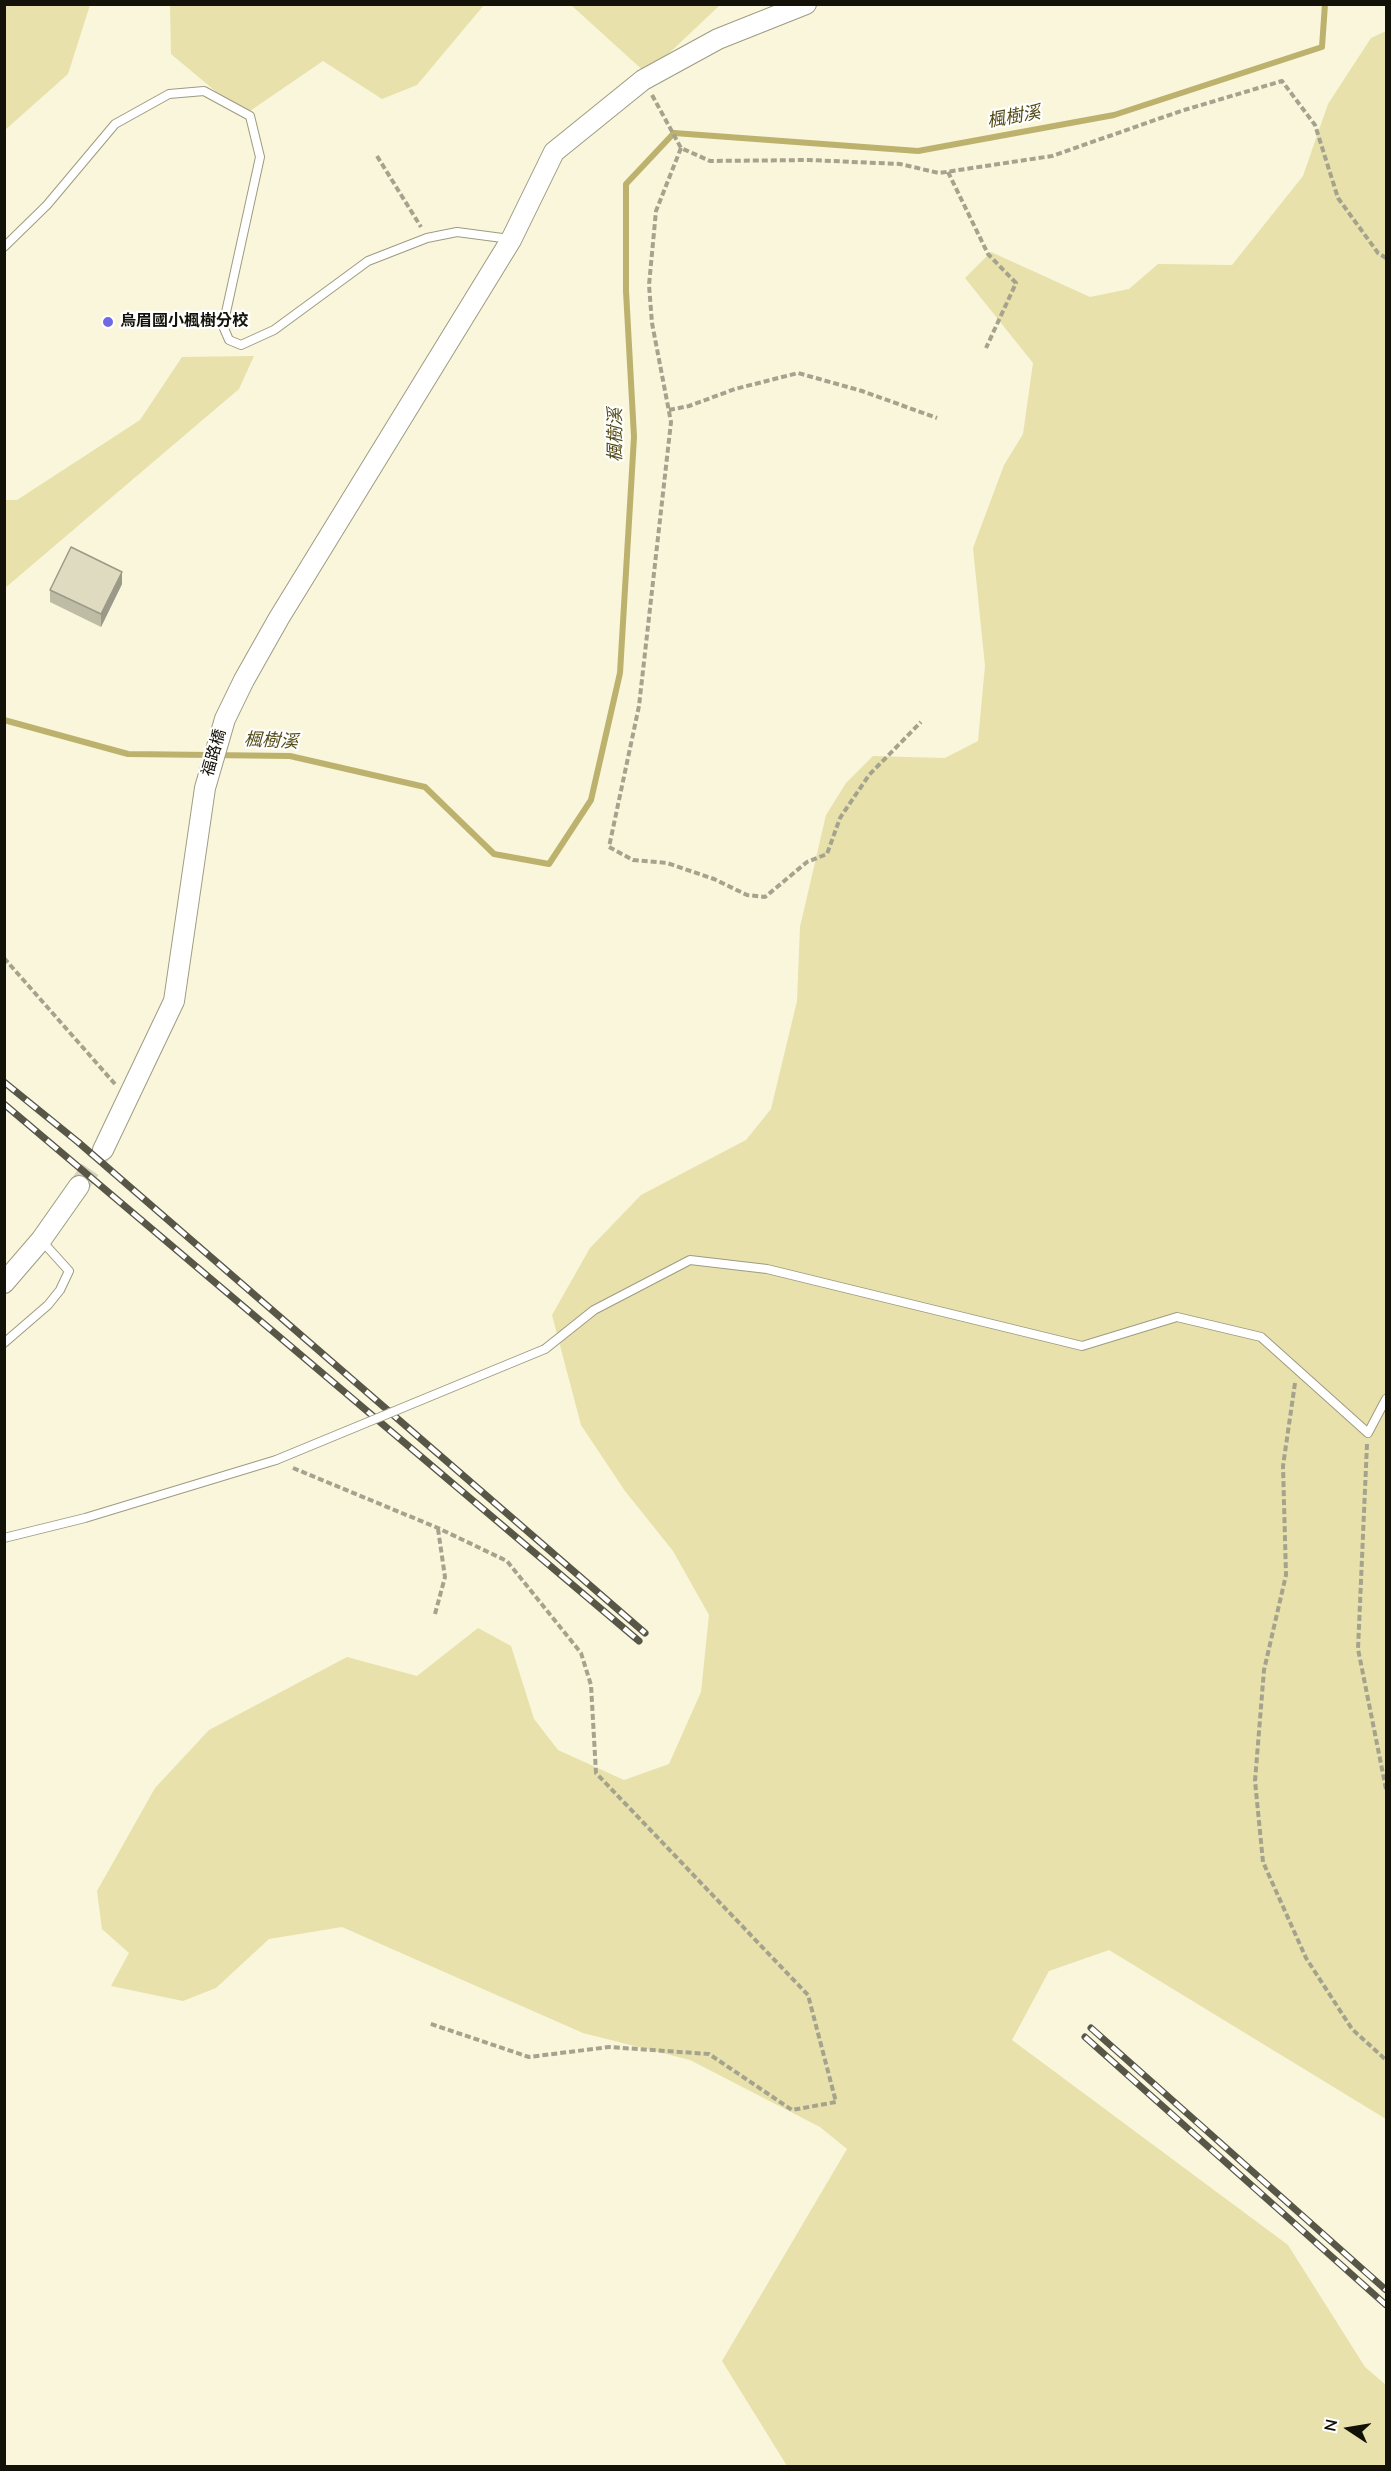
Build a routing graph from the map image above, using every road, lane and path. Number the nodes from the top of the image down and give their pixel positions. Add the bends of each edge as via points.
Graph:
1 (804, 5) edge
2 (643, 80) junction
3 (681, 148) junction
4 (377, 156) dead end
5 (948, 171) junction
6 (427, 238) junction
7 (512, 240) junction
8 (4, 247) edge
9 (1386, 258) edge
10 (986, 348) dead end
11 (669, 410) junction
12 (937, 418) dead end
13 (921, 722) dead end
14 (4, 958) edge
15 (128, 1098) junction
16 (103, 1150) tunnel mouth
17 (79, 1186) tunnel mouth
18 (41, 1240) junction
19 (4, 1283) edge
20 (4, 1343) edge
21 (1297, 1369) junction
22 (1386, 1399) edge
23 (1368, 1433) junction
24 (276, 1460) junction
25 (438, 1528) junction
26 (4, 1538) edge
27 (435, 1614) dead end
28 (1386, 1789) edge
29 (429, 2023) dead end
30 (1386, 2060) edge

1 - 2 street, 福路橋 via 718,39
2 - 3 path
2 - 7 street, 福路橋 via 554,152
3 - 5 path via 710,161 889,163 939,173
3 - 11 path via 656,212 649,285 652,323
4 - 6 path
5 - 9 path via 1052,156 1282,81 1315,125 1338,198 1378,253
5 - 10 path via 988,254 1016,283
6 - 7 lane via 457,232
6 - 8 lane via 368,261 274,330 241,345 229,340 223,326 260,157 250,116 204,91 169,94 115,124 47,205
7 - 15 street, 福路橋 via 279,618 225,719 205,788 174,1001
11 - 12 path via 798,373
11 - 13 path via 671,422 639,706 609,847 633,860 667,863 747,895 765,897 807,862 826,854 840,818 869,775
14 - 15 path
15 - 16 street, 福路橋
17 - 18 street
18 - 19 street
18 - 20 lane via 69,1271 48,1305
21 - 23 lane
21 - 24 lane, bridge via 1262,1337 1177,1317 1082,1346 767,1269 690,1260 594,1310 545,1349
21 - 30 path via 1283,1466 1286,1575 1264,1670 1255,1781 1263,1862 1306,1958 1352,2029
22 - 23 lane
23 - 28 path via 1358,1649
24 - 25 path
24 - 26 lane via 85,1518
25 - 27 path via 445,1577
25 - 29 path via 507,1561 581,1653 591,1685 596,1773 808,1995 836,2102 792,2110 709,2054 609,2047 529,2057

